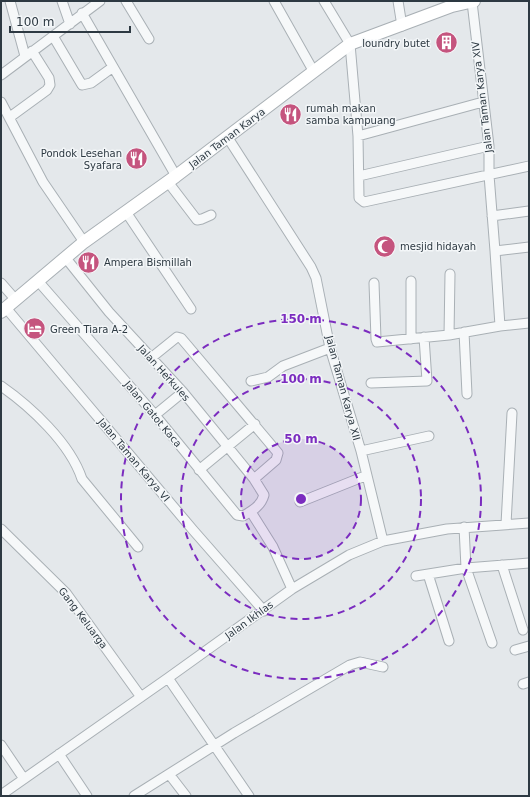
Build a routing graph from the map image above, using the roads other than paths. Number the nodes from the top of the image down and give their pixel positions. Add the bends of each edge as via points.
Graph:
1 (10, 1) edge
2 (62, 1) edge
3 (100, 1) edge
4 (126, 1) edge
5 (274, 1) edge
6 (324, 1) edge
7 (398, 1) edge
8 (473, 2) edge
9 (452, 4) edge
10 (82, 13) junction
11 (70, 24) junction
12 (402, 26) junction
13 (53, 36) junction
14 (149, 39) dead end
15 (350, 44) junction
16 (29, 54) junction
17 (113, 67) junction
18 (314, 72) junction
19 (1, 75) edge
20 (1, 102) edge
21 (483, 102) junction
22 (10, 117) junction
23 (358, 136) junction
24 (228, 138) junction
25 (489, 146) junction
26 (529, 166) edge
27 (489, 175) junction
28 (359, 176) junction
29 (172, 179) junction
30 (529, 211) edge
31 (126, 212) junction
32 (211, 215) dead end
33 (492, 216) junction
34 (84, 242) junction
35 (529, 247) edge
36 (495, 251) junction
37 (65, 257) junction
38 (450, 274) dead end
39 (38, 281) junction
40 (411, 281) dead end
41 (1, 283) edge
42 (374, 283) dead end
43 (15, 299) junction
44 (191, 309) dead end
45 (4, 310) edge
46 (529, 323) edge
47 (500, 326) junction
48 (464, 332) junction
49 (449, 335) junction
50 (424, 337) junction
51 (411, 339) junction
52 (330, 348) junction
53 (151, 358) junction
54 (251, 381) dead end
55 (371, 383) dead end
56 (1, 386) edge
57 (183, 392) junction
58 (467, 394) dead end
59 (512, 413) dead end
60 (155, 415) junction
61 (255, 424) junction
62 (429, 436) dead end
63 (227, 447) junction
64 (361, 451) junction
65 (199, 470) junction
66 (365, 476) junction
67 (254, 479) junction
68 (300, 502) dead end
69 (251, 512) junction
70 (529, 523) edge
71 (506, 524) junction
72 (464, 527) junction
73 (1, 529) edge
74 (383, 541) junction
75 (138, 548) dead end
76 (529, 563) edge
77 (502, 565) junction
78 (466, 568) junction
79 (428, 574) junction
80 (416, 576) dead end
81 (292, 589) junction
82 (264, 611) junction
83 (523, 630) dead end
84 (449, 641) dead end
85 (492, 643) dead end
86 (529, 646) edge
87 (515, 650) dead end
88 (383, 667) dead end
89 (168, 678) junction
90 (141, 697) junction
91 (1, 745) edge
92 (214, 745) junction
93 (59, 754) junction
94 (169, 774) junction
95 (24, 779) junction
96 (1, 795) edge
97 (87, 796) edge
98 (134, 796) edge
99 (186, 796) edge
100 (248, 796) edge

1 - 16 street
2 - 11 street
3 - 10 street
4 - 14 street
5 - 18 street
6 - 15 street
7 - 12 street
8 - 9 street, Jalan Taman Karya
8 - 21 street, Jalan Taman Karya XIV
9 - 12 street, Jalan Taman Karya
10 - 11 street
10 - 17 street
11 - 13 street
12 - 15 street, Jalan Taman Karya
13 - 16 street
13 - 17 street via 82,85 91,83
15 - 18 street, Jalan Taman Karya
15 - 23 street
16 - 19 street
16 - 22 street via 49,78 50,85 47,90
17 - 29 street
18 - 24 street, Jalan Taman Karya
20 - 22 street
21 - 23 street
21 - 25 street, Jalan Taman Karya XIV
22 - 34 street via 43,182
23 - 28 street
24 - 29 street, Jalan Taman Karya
24 - 52 street, Jalan Taman Karya XII via 311,267 320,289
25 - 27 street, Jalan Taman Karya XIV
25 - 28 street
26 - 27 street
27 - 28 street via 364,202 359,198
27 - 33 street, Jalan Taman Karya XIV
29 - 31 street, Jalan Taman Karya
29 - 32 street via 197,220
30 - 33 street
31 - 34 street, Jalan Taman Karya
31 - 44 street
33 - 36 street, Jalan Taman Karya XIV
34 - 37 street, Jalan Taman Karya
35 - 36 street
36 - 47 street, Jalan Taman Karya XIV
37 - 39 street, Jalan Taman Karya
37 - 53 street, Jalan Herkules via 109,312
38 - 49 street
39 - 43 street, Jalan Taman Karya
39 - 60 street, Jalan Gatot Kaca
40 - 51 street
41 - 43 street
42 - 51 street via 376,341 381,343
43 - 45 street, Jalan Taman Karya
45 - 82 street, Jalan Taman Karya VI
46 - 47 street
47 - 48 street
48 - 49 street
48 - 58 street
49 - 50 street
50 - 51 street
50 - 55 street via 427,382
52 - 54 street via 283,366 268,377
52 - 64 street, Jalan Taman Karya XII
53 - 57 street, Jalan Herkules
53 - 61 street via 179,337
56 - 75 street via 21,400 57,438 82,479
57 - 60 street
57 - 63 street, Jalan Herkules
59 - 71 street
60 - 65 street, Jalan Gatot Kaca
61 - 63 street
61 - 67 street via 278,456
62 - 64 street
63 - 65 street
63 - 67 street, Jalan Herkules
64 - 66 street, Jalan Taman Karya XII
65 - 69 street, Jalan Gatot Kaca via 237,515 243,516
66 - 68 street
66 - 74 street, Jalan Taman Karya XII
67 - 69 street, Jalan Herkules via 262,489 263,500
69 - 81 street via 272,547
70 - 71 street, Jalan Ikhlas
71 - 72 street, Jalan Ikhlas
72 - 74 street, Jalan Ikhlas
72 - 78 street
73 - 90 street, Gang Keluarga via 66,593
74 - 81 street, Jalan Ikhlas via 348,555
76 - 77 street
77 - 78 street
77 - 83 street
78 - 79 street
78 - 85 street
79 - 80 street
79 - 84 street
81 - 82 street, Jalan Ikhlas
82 - 89 street, Jalan Ikhlas
86 - 87 street
88 - 92 street via 360,662 350,665
89 - 90 street, Jalan Ikhlas
89 - 92 street
90 - 93 street, Jalan Ikhlas
91 - 95 street
92 - 94 street
92 - 100 street
93 - 95 street, Jalan Ikhlas
93 - 97 street
94 - 98 street
94 - 99 street
95 - 96 street, Jalan Ikhlas

